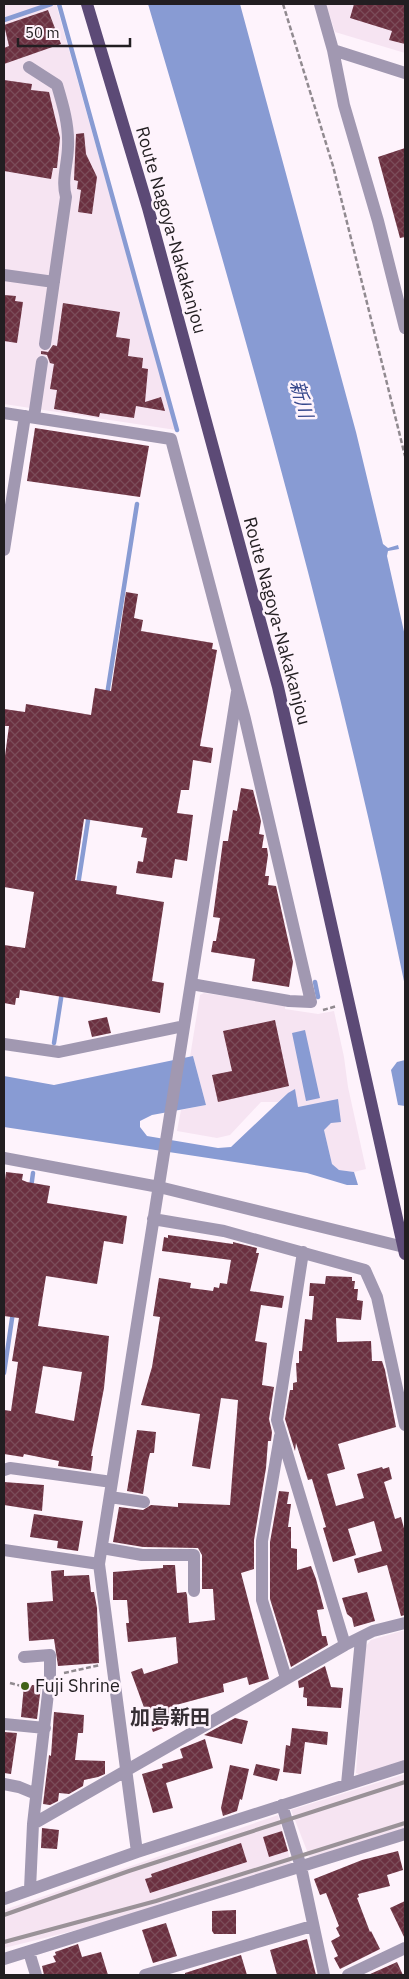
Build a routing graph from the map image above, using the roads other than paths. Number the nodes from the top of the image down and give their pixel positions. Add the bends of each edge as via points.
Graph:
1 (87, 4) edge
2 (320, 4) edge
3 (333, 50) junction
4 (29, 67) dead end
5 (405, 73) edge
6 (4, 275) edge
7 (54, 282) junction
8 (405, 328) edge
9 (45, 344) dead end
10 (42, 362) dead end
11 (4, 413) edge
12 (30, 417) junction
13 (4, 550) edge
14 (237, 692) junction
15 (191, 984) junction
16 (184, 1026) junction
17 (4, 1044) edge
18 (4, 1158) edge
19 (159, 1187) junction
20 (154, 1219) junction
21 (405, 1251) edge
22 (303, 1252) junction
23 (405, 1425) edge
24 (281, 1433) junction
25 (4, 1470) edge
26 (112, 1482) junction
27 (110, 1497) junction
28 (144, 1502) dead end
29 (102, 1548) junction
30 (4, 1550) edge
31 (99, 1564) junction
32 (194, 1591) dead end
33 (405, 1622) edge
34 (361, 1639) junction
35 (345, 1645) junction
36 (24, 1657) dead end
37 (286, 1678) junction
38 (4, 1724) edge
39 (45, 1728) junction
40 (405, 1766) edge
41 (126, 1770) junction
42 (4, 1784) edge
43 (347, 1784) junction
44 (36, 1794) junction
45 (282, 1805) junction
46 (32, 1824) junction
47 (405, 1834) edge
48 (136, 1852) junction
49 (301, 1867) junction
50 (30, 1889) junction
51 (4, 1899) edge
52 (312, 1926) junction
53 (29, 1952) junction
54 (404, 1953) edge
55 (4, 1959) edge
56 (36, 1975) edge
57 (145, 1975) edge
58 (324, 1975) edge
59 (348, 1975) edge

1 - 21 main road, Route Nagoya-Nakakanjou via 148,208 278,687
2 - 3 street
3 - 5 street
3 - 8 street via 344,105
4 - 7 street via 56,85 67,118 68,146 63,187 66,197
6 - 7 street
7 - 9 street
10 - 12 street
11 - 12 street
12 - 13 street
12 - 14 street via 171,439
14 - 15 street
14 - 15 street via 311,1002
15 - 16 street
16 - 17 street via 59,1052
16 - 19 street
18 - 19 street
19 - 20 street
19 - 21 street
20 - 22 street via 224,1231
20 - 26 street
22 - 23 street via 365,1270 377,1297
22 - 24 street via 277,1420
24 - 35 street
24 - 37 street via 262,1541 262,1600
25 - 26 street via 10,1468
26 - 27 street
27 - 28 street
27 - 29 street
29 - 31 street
29 - 32 street via 142,1555 194,1555
30 - 31 street
31 - 41 street
33 - 34 street via 373,1631
34 - 35 street
34 - 43 street
35 - 37 street
36 - 39 street via 50,1655
37 - 41 street
38 - 39 street
39 - 44 street
40 - 43 street
41 - 46 street
41 - 48 street
42 - 44 street
43 - 45 street
44 - 46 street
45 - 48 street
45 - 49 street
46 - 50 street
47 - 49 street
48 - 50 street
49 - 52 street
49 - 53 street
50 - 51 street
52 - 57 street
52 - 58 street
53 - 55 street
53 - 56 street
54 - 59 street

